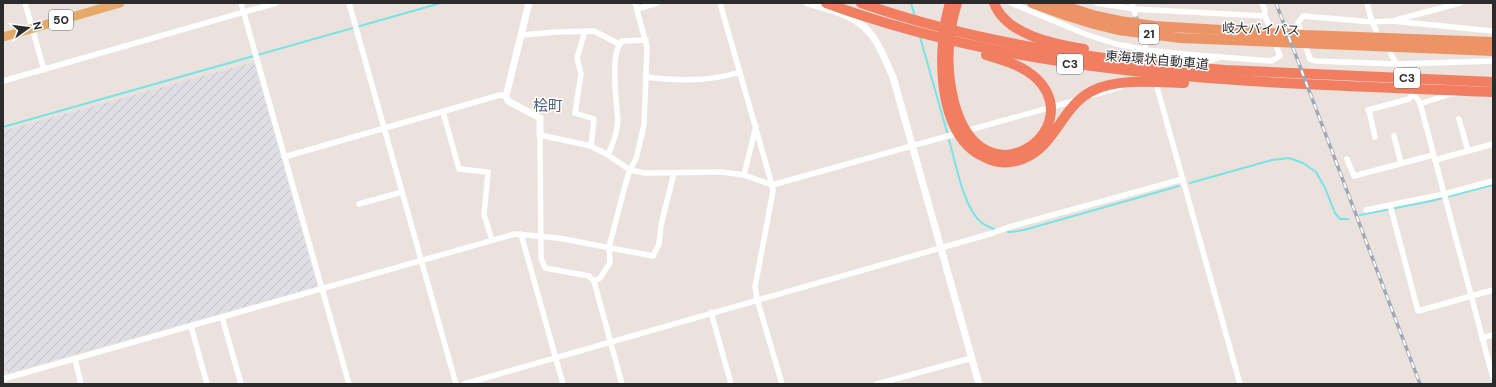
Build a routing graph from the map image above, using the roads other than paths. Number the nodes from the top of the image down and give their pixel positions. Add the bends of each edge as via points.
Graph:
1 (25, 3) edge
2 (120, 3) edge
3 (241, 3) edge
4 (276, 3) edge
5 (349, 3) edge
6 (529, 3) edge
7 (657, 3) edge
8 (720, 3) edge
9 (806, 3) edge
10 (861, 3) edge
11 (950, 3) edge
12 (957, 3) edge
13 (994, 3) edge
14 (1011, 3) edge
15 (1032, 3) edge
16 (1055, 3) edge
17 (1097, 3) edge
18 (1132, 3) edge
19 (1262, 3) edge
20 (1367, 3) edge
21 (1460, 3) edge
22 (830, 5) edge
23 (1444, 5) edge
24 (636, 6) edge
25 (244, 12) junction
26 (1135, 12) junction
27 (1264, 16) junction
28 (1392, 21) junction
29 (1372, 22) junction
30 (32, 28) junction
31 (1376, 30) dead end
32 (585, 31) junction
33 (1493, 31) edge
34 (522, 35) junction
35 (3, 37) edge
36 (1268, 38) junction
37 (1306, 39) junction
38 (646, 40) junction
39 (1493, 42) edge
40 (619, 44) junction
41 (1145, 47) junction
42 (1493, 51) edge
43 (1392, 54) dead end
44 (1218, 58) junction
45 (1493, 61) edge
46 (1397, 64) junction
47 (44, 70) junction
48 (740, 72) junction
49 (1266, 72) junction
50 (646, 77) junction
51 (1154, 78) junction
52 (3, 81) edge
53 (1493, 82) edge
54 (1322, 85) junction
55 (1493, 92) edge
56 (1413, 94) junction
57 (506, 96) junction
58 (1493, 96) edge
59 (1420, 104) junction
60 (443, 112) junction
61 (1459, 119) dead end
62 (756, 126) junction
63 (384, 128) junction
64 (540, 135) junction
65 (1394, 136) dead end
66 (1375, 137) dead end
67 (1493, 144) edge
68 (591, 146) junction
69 (912, 146) junction
70 (1468, 151) junction
71 (608, 155) junction
72 (284, 157) junction
73 (1434, 157) junction
74 (1347, 159) dead end
75 (1401, 163) junction
76 (630, 170) junction
77 (674, 173) junction
78 (744, 175) junction
79 (1183, 179) junction
80 (1493, 181) edge
81 (772, 185) junction
82 (402, 192) junction
83 (1444, 194) junction
84 (359, 204) dead end
85 (1390, 205) junction
86 (1366, 210) dead end
87 (521, 234) junction
88 (540, 236) junction
89 (492, 240) junction
90 (609, 247) junction
91 (940, 247) junction
92 (421, 260) junction
93 (594, 281) junction
94 (321, 288) junction
95 (1493, 290) edge
96 (1471, 296) junction
97 (757, 299) junction
98 (711, 312) junction
99 (222, 317) junction
100 (190, 326) junction
101 (1493, 335) edge
102 (1482, 338) junction
103 (610, 342) junction
104 (556, 357) junction
105 (972, 358) junction
106 (75, 359) junction
107 (1493, 378) edge
108 (3, 379) edge
109 (81, 384) edge
110 (206, 384) edge
111 (241, 384) edge
112 (349, 384) edge
113 (456, 384) edge
114 (464, 384) edge
115 (563, 384) edge
116 (622, 384) edge
117 (731, 384) edge
118 (782, 384) edge
119 (877, 384) edge
120 (979, 384) edge
121 (1240, 384) edge

1 - 30 street
2 - 30 main road, 50
3 - 25 street
4 - 25 street
5 - 63 street
6 - 34 street
7 - 24 street
8 - 48 street
9 - 69 street via 845,15 871,34 880,47 893,77
10 - 49 highway, 東海環状自動車道 / C3 via 932,25 1038,48 1182,67
11 - 54 highway via 944,24 942,48 942,80 948,108 956,130 968,146 980,156 997,162 1016,162 1034,154 1048,142 1075,103 1093,90 1113,84 1146,82
12 - 22 highway via 950,37 950,44 949,50 949,65 952,95 961,122 973,140 988,151 1010,155 1025,150 1037,142 1047,128 1050,110 1042,85 1031,74 1000,59 974,51 951,45 944,43 914,35
13 - 49 highway via 1000,15 1015,28 1025,34 1054,42 1114,54
14 - 41 street via 1085,34 1116,44
15 - 36 highway, 岐大バイパス / 21 via 1118,30 1180,38
16 - 36 highway, 岐大バイパス / 21 via 1126,22
17 - 26 street
18 - 26 street
19 - 27 street
20 - 29 street
21 - 23 street
22 - 54 highway, 東海環状自動車道 / C3 via 882,22 1014,55 1149,74
23 - 28 street
24 - 38 street
25 - 47 street
25 - 72 street
26 - 27 street
27 - 44 street via 1280,56 1272,61
28 - 29 street
28 - 33 street
29 - 31 street
29 - 46 street via 1303,16 1298,23 1310,59
30 - 35 main road, 50
30 - 47 street
32 - 34 street
32 - 40 street via 594,31
32 - 68 street via 577,58 581,74 575,113 594,119
34 - 57 street
36 - 37 highway, 岐大バイパス / 21
37 - 39 highway, 岐大バイパス / 21
37 - 42 highway, 岐大バイパス / 21
38 - 40 street via 622,41
38 - 50 street
40 - 71 street via 615,59 618,118
41 - 44 street
41 - 51 street
43 - 46 street
44 - 51 street
45 - 46 street
46 - 56 street
47 - 52 street
48 - 50 street via 695,80
48 - 62 street
49 - 53 highway, 東海環状自動車道 / C3
50 - 76 street via 644,125 636,159
51 - 69 street
51 - 79 street
54 - 55 highway, 東海環状自動車道 / C3
56 - 59 street
56 - 66 street via 1409,99 1368,110
57 - 60 street via 500,95
57 - 64 street via 508,101 540,118
58 - 59 street via 1450,94
59 - 73 street
60 - 63 street
60 - 89 street via 459,169 488,172 484,215
61 - 70 street
62 - 78 street
62 - 81 street
63 - 72 street
63 - 82 street
64 - 68 street
64 - 88 street
65 - 75 street
67 - 70 street
68 - 71 street
69 - 81 street
69 - 91 street
70 - 73 street
71 - 76 street
72 - 94 street
73 - 75 street
73 - 83 street
74 - 75 street via 1354,176
76 - 77 street
76 - 90 street
77 - 78 street via 722,172
77 - 90 street via 659,244 653,256
78 - 81 street
79 - 91 street
79 - 121 street
80 - 83 street
81 - 97 street via 755,287
82 - 84 street
82 - 92 street
83 - 85 street
83 - 96 street
85 - 86 street
85 - 96 street via 1418,311
87 - 88 street
87 - 89 street
87 - 104 street
88 - 90 street
88 - 93 street via 541,258 545,268 589,276
89 - 92 street
90 - 93 street via 610,263 600,278
91 - 97 street
91 - 105 street
92 - 94 street
92 - 113 street
93 - 103 street
94 - 99 street
94 - 112 street
95 - 96 street
96 - 102 street
97 - 98 street
97 - 118 street
98 - 103 street
98 - 117 street
99 - 100 street
99 - 111 street
100 - 106 street
100 - 110 street
101 - 102 street
102 - 107 street
103 - 104 street
103 - 116 street
104 - 114 street
104 - 115 street
105 - 119 street
105 - 120 street
106 - 108 street
106 - 109 street

